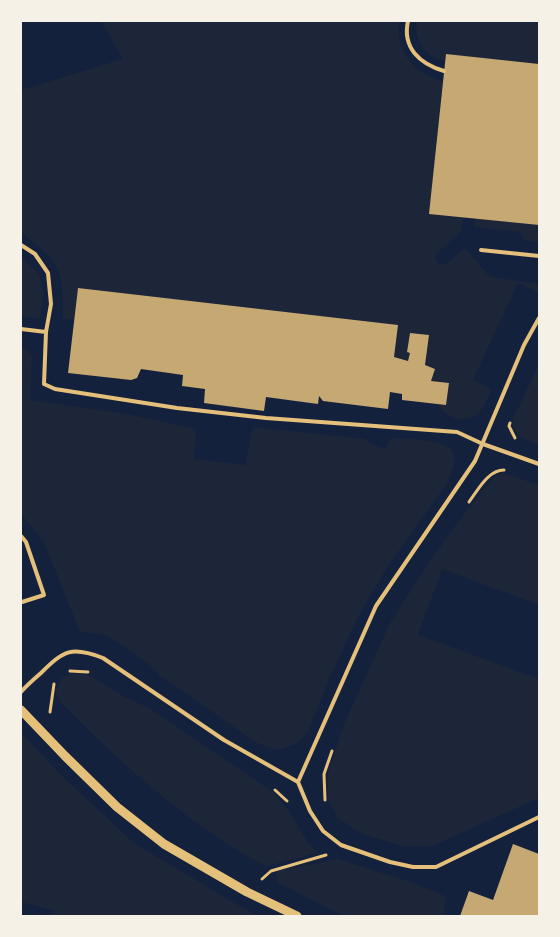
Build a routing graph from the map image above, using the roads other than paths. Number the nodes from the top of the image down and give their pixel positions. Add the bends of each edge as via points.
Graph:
1 (408, 21) edge
2 (444, 71) dead end
3 (21, 245) edge
4 (481, 250) dead end
5 (539, 256) edge
6 (539, 318) edge
7 (21, 329) edge
8 (46, 332) junction
9 (483, 444) junction
10 (539, 464) edge
11 (21, 536) edge
12 (22, 602) edge
13 (21, 692) edge
14 (21, 710) edge
15 (298, 782) junction
16 (539, 817) edge
17 (297, 916) edge

1 - 2 lane via 408,41 414,54 430,67
3 - 8 lane via 34,254 48,273 51,304
4 - 5 lane
6 - 9 lane via 524,345
7 - 8 lane
8 - 9 lane via 44,384 55,389 266,418 457,432
9 - 10 lane
9 - 15 lane via 475,461 376,606
11 - 12 lane via 44,595
13 - 15 lane via 56,658 67,652 92,654 103,658 224,740
14 - 17 street via 116,807 164,844 247,892
15 - 16 lane via 310,811 329,836 342,845 414,867 436,867

